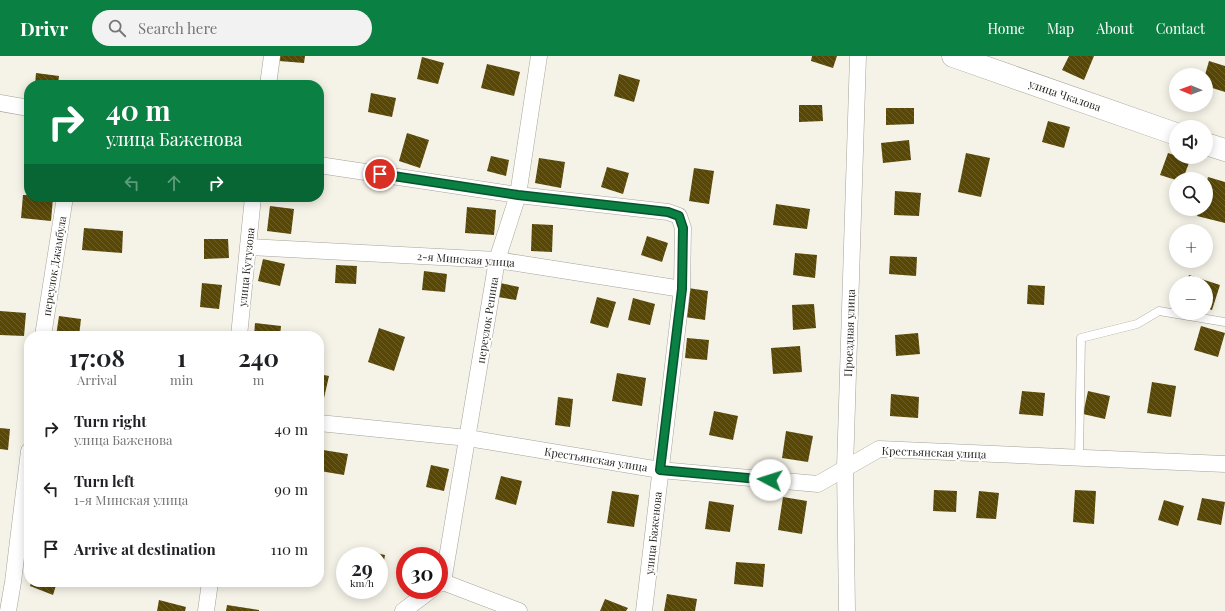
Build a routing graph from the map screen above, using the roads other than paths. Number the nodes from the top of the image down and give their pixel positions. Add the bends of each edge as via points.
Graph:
1 (272, 56) edge
2 (539, 56) edge
3 (858, 56) edge
4 (953, 56) edge
5 (269, 80) edge
6 (0, 103) edge
7 (24, 107) edge
8 (1169, 132) edge
9 (1213, 146) edge
10 (1225, 150) edge
11 (324, 166) edge
12 (518, 195) junction
13 (64, 202) edge
14 (253, 202) edge
15 (249, 247) junction
16 (497, 260) junction
17 (682, 289) junction
18 (1225, 322) edge
19 (44, 331) edge
20 (240, 331) edge
21 (324, 424) edge
22 (468, 438) junction
23 (1079, 458) junction
24 (1225, 464) edge
25 (845, 468) junction
26 (660, 470) junction
27 (24, 492) edge
28 (445, 547) edge
29 (209, 587) edge
30 (448, 588) edge
31 (419, 599) edge
32 (8, 611) edge
33 (206, 611) edge
34 (403, 611) edge
35 (519, 611) edge
36 (644, 611) edge
37 (846, 611) edge

1 - 5 street
2 - 12 street, переулок Репина
3 - 25 street, Проездная улица
4 - 8 main road, улица Чкалова
6 - 7 street
9 - 10 main road
11 - 12 street
12 - 16 street, переулок Репина
12 - 17 street, улица Баженова via 668,212 679,216 683,228
13 - 19 street, переулок Джамбула
14 - 15 street, улица Кутузова
15 - 16 street, 2-я Минская улица
15 - 20 street, улица Кутузова
16 - 17 street, 2-я Минская улица
16 - 22 street, переулок Репина
17 - 26 street, улица Баженова
18 - 23 lane via 1159,311 1137,324 1081,338
21 - 22 street, Крестьянская улица
22 - 26 street, Крестьянская улица
22 - 28 street, переулок Репина
23 - 24 street, Крестьянская улица
23 - 25 street, Крестьянская улица via 879,449
25 - 26 street, Крестьянская улица via 818,484
25 - 37 street, Проездная улица
26 - 36 street, улица Баженова
27 - 32 street
29 - 33 street
30 - 35 street
31 - 34 street

